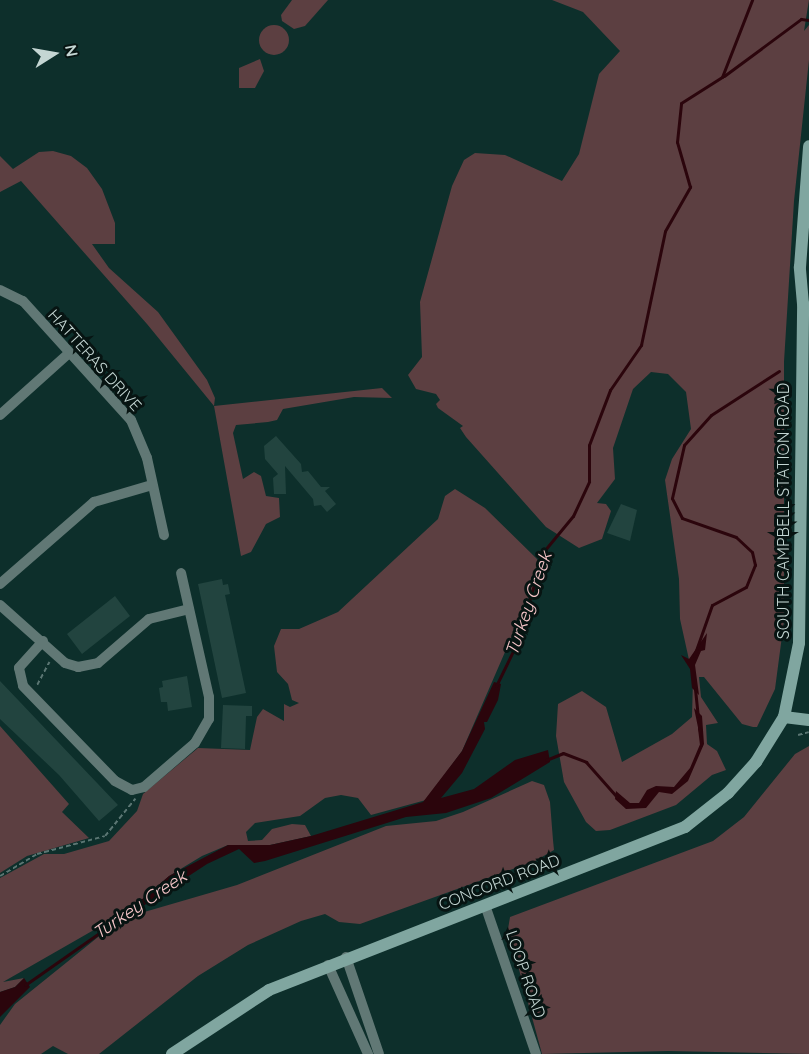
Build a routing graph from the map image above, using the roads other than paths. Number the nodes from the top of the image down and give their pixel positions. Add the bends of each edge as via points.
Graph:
1 (809, 146) edge
2 (809, 285) edge
3 (0, 291) edge
4 (803, 304) junction
5 (69, 354) junction
6 (0, 415) edge
7 (152, 485) junction
8 (164, 535) dead end
9 (182, 573) dead end
10 (0, 584) edge
11 (0, 606) edge
12 (189, 609) junction
13 (43, 641) junction
14 (784, 717) junction
15 (809, 720) edge
16 (485, 905) junction
17 (346, 957) junction
18 (328, 965) junction
19 (172, 1054) edge
20 (368, 1054) edge
21 (379, 1054) edge
22 (536, 1054) edge

1 - 4 main road, SOUTH CAMPBELL STATION ROAD via 800,267
2 - 4 main road, SOUTH CAMPBELL STATION ROAD
3 - 5 street, HATTERAS DRIVE via 23,301
4 - 14 main road, SOUTH CAMPBELL STATION ROAD via 801,612 795,676
5 - 6 street
5 - 7 street, HATTERAS DRIVE via 131,420 147,458
7 - 8 street, HATTERAS DRIVE
7 - 10 street via 94,502
9 - 12 street
11 - 13 street
12 - 13 street via 149,619 94,665 72,666
12 - 13 street via 208,697 207,725 195,743 154,780 136,790 115,781 21,682 21,665
14 - 15 main road
14 - 16 main road, CONCORD ROAD via 756,762 728,793 685,827
16 - 17 main road, CONCORD ROAD
16 - 22 street, LOOP ROAD
17 - 18 main road, CONCORD ROAD
17 - 21 street
18 - 19 main road, CONCORD ROAD via 269,990
18 - 20 street

